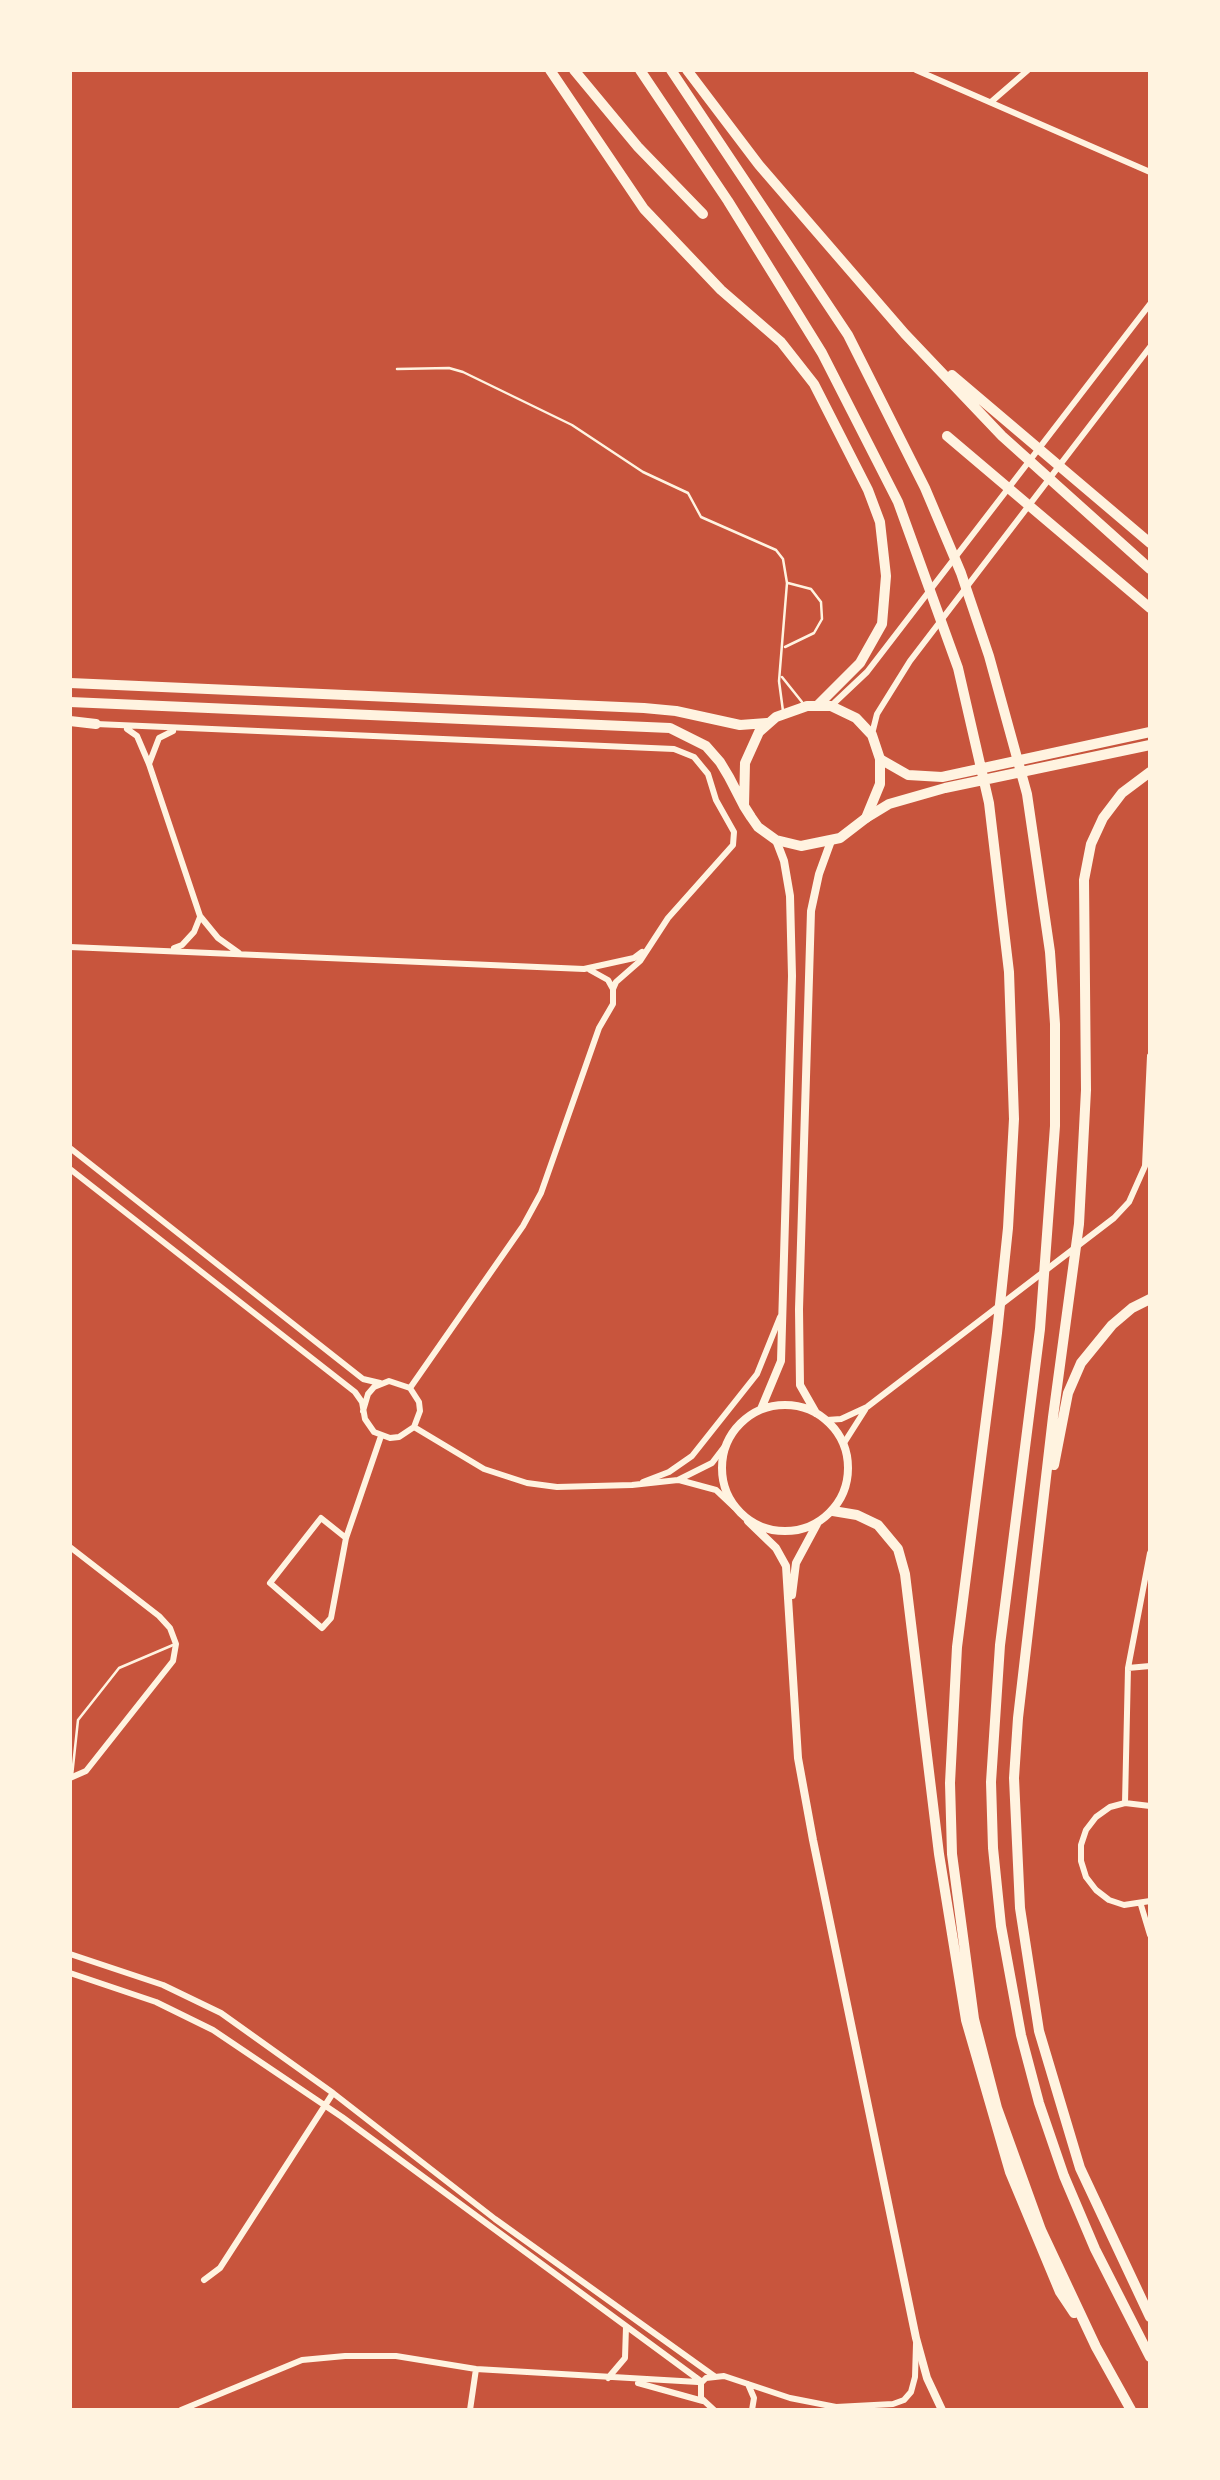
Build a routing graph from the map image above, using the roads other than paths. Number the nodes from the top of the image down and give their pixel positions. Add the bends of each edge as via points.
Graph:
1 (550, 70) edge
2 (574, 70) edge
3 (640, 70) edge
4 (672, 70) edge
5 (687, 70) edge
6 (916, 70) edge
7 (1028, 70) edge
8 (991, 102) junction
9 (1150, 172) edge
10 (703, 214) dead end
11 (1150, 304) edge
12 (904, 334) junction
13 (1150, 347) edge
14 (397, 369) dead end
15 (947, 436) dead end
16 (1075, 482) junction
17 (1150, 535) edge
18 (1150, 542) edge
19 (1150, 570) edge
20 (787, 583) junction
21 (1150, 608) edge
22 (784, 648) junction
23 (782, 676) junction
24 (70, 683) edge
25 (70, 702) edge
26 (812, 705) junction
27 (831, 706) junction
28 (784, 713) junction
29 (70, 722) edge
30 (768, 723) junction
31 (96, 724) joint
32 (122, 726) junction
33 (180, 728) junction
34 (1150, 732) edge
35 (872, 735) junction
36 (1150, 745) edge
37 (1077, 754) junction
38 (880, 759) junction
39 (150, 764) junction
40 (1150, 772) edge
41 (944, 782) junction
42 (744, 806) junction
43 (866, 818) junction
44 (776, 840) junction
45 (831, 841) junction
46 (200, 916) junction
47 (70, 947) edge
48 (647, 948) junction
49 (166, 951) junction
50 (239, 954) junction
51 (584, 969) junction
52 (612, 989) junction
53 (1150, 1056) edge
54 (70, 1148) edge
55 (70, 1170) edge
56 (1150, 1300) edge
57 (783, 1310) junction
58 (382, 1383) junction
59 (410, 1388) junction
60 (867, 1407) junction
61 (363, 1410) junction
62 (761, 1410) junction
63 (816, 1413) junction
64 (827, 1420) junction
65 (414, 1427) junction
66 (381, 1436) junction
67 (844, 1443) junction
68 (726, 1446) junction
69 (678, 1480) junction
70 (632, 1486) junction
71 (734, 1506) junction
72 (833, 1511) junction
73 (748, 1521) junction
74 (817, 1524) junction
75 (346, 1538) junction
76 (70, 1547) edge
77 (1150, 1553) edge
78 (1036, 1560) junction
79 (1144, 1602) edge
80 (790, 1609) junction
81 (1147, 1611) dead end
82 (1137, 1613) junction
83 (176, 1644) junction
84 (1150, 1666) edge
85 (1128, 1668) junction
86 (71, 1778) edge
87 (1126, 1802) junction
88 (1150, 1806) edge
89 (1150, 1902) edge
90 (1141, 1904) junction
91 (1150, 1935) edge
92 (70, 1954) edge
93 (70, 1973) edge
94 (333, 2093) junction
95 (325, 2106) junction
96 (204, 2280) dead end
97 (1150, 2317) edge
98 (626, 2326) junction
99 (916, 2338) junction
100 (1096, 2347) junction
101 (1150, 2357) edge
102 (476, 2368) junction
103 (714, 2376) junction
104 (608, 2378) junction
105 (628, 2380) junction
106 (701, 2382) junction
107 (747, 2383) junction
108 (708, 2407) edge
109 (879, 2408) edge
110 (181, 2410) edge
111 (470, 2410) edge
112 (752, 2410) edge
113 (942, 2410) edge
114 (1131, 2410) edge

1 - 26 highway via 644,209 781,342 814,384 868,490 880,522 886,576 882,624 839,687
2 - 10 highway
3 - 100 highway via 822,353 898,502 958,668 989,803 1010,972 1014,1119 999,1316 958,1648 952,1854 974,2019 997,2108 1042,2230
4 - 101 highway via 848,335 925,488 990,656 1027,794 1050,952 1055,1126 1040,1329 1000,1644 993,1848 1007,1962 1039,2103 1096,2250
5 - 12 highway
6 - 8 street
7 - 8 street
8 - 9 street
11 - 27 street via 867,672
12 - 16 highway
12 - 19 highway via 1002,436
13 - 35 street via 910,661 877,714
14 - 20 lane via 462,372 572,425 688,493 700,517 776,550
15 - 21 highway
16 - 17 highway
16 - 18 highway
20 - 22 lane
20 - 22 lane via 812,589 822,618 814,633
22 - 23 lane
23 - 26 lane via 791,692
23 - 28 lane
24 - 30 highway via 644,708 740,726
25 - 42 highway via 670,728 706,746
26 - 27 highway
26 - 28 highway
27 - 35 highway
28 - 30 highway
29 - 31 highway
30 - 42 highway via 744,764
31 - 32 street
32 - 33 street
32 - 39 street via 137,736
33 - 39 street via 159,738
33 - 48 street via 674,749 694,758 708,774 734,832 733,845
34 - 37 highway
35 - 38 highway
36 - 37 highway
37 - 41 highway
38 - 41 highway via 908,775
38 - 43 highway via 880,784
39 - 46 street
40 - 78 highway via 1111,806 1087,861 1083,1171
41 - 43 highway
42 - 44 highway
43 - 45 highway
44 - 45 highway via 801,846
44 - 57 street via 792,922
45 - 63 street via 811,911 798,1344 800,1386
46 - 49 street via 182,945
46 - 50 street
47 - 49 street
48 - 51 street via 634,958
48 - 52 street
49 - 50 street
50 - 51 street
51 - 52 street via 598,972
52 - 59 street via 613,1004 541,1193
53 - 60 street via 1145,1166 1129,1202
54 - 58 street via 363,1378
55 - 61 street via 355,1392
56 - 78 highway via 1112,1325 1080,1363 1068,1392
57 - 62 street via 781,1360
57 - 70 street via 757,1374 692,1456
58 - 59 street
58 - 61 street via 368,1394
59 - 65 street via 420,1411
60 - 64 street
60 - 67 street
61 - 66 street
62 - 63 street via 780,1405
62 - 68 street via 734,1430
63 - 64 street
64 - 67 street
65 - 66 street via 399,1437
65 - 70 street via 482,1468 526,1483
66 - 75 street
67 - 72 street via 848,1478
68 - 69 street via 712,1464
68 - 71 street via 722,1477
69 - 70 street
69 - 71 street via 716,1490
71 - 73 street
72 - 74 street
72 - 100 highway via 878,1525 898,1549 966,2020 1022,2202 1060,2292
73 - 74 street via 782,1532
73 - 80 street via 786,1566
74 - 80 street via 796,1563
75 - 75 street via 332,1618 322,1628 270,1584 321,1518
76 - 83 street via 159,1616
77 - 79 street
78 - 97 highway via 1014,1778 1014,1848 1028,1968 1080,2168
79 - 82 street
80 - 99 street via 801,1774
81 - 82 lane
82 - 85 street
83 - 86 street via 173,1661 86,1771
83 - 86 lane via 119,1668 78,1720
84 - 85 street
85 - 87 street
87 - 88 street
87 - 90 street via 1096,1816 1081,1845 1081,1861 1086,1877 1109,1900
89 - 90 street
90 - 91 street
92 - 94 street via 221,2013
93 - 95 street via 213,2030
94 - 95 street
94 - 103 street
95 - 96 street via 220,2268
95 - 98 street
98 - 104 street via 625,2358
98 - 106 street
99 - 109 street via 911,2392
99 - 113 street
100 - 114 highway
102 - 104 street
102 - 110 street via 396,2356 302,2360
102 - 111 street
103 - 106 street
103 - 107 street
104 - 105 street
105 - 106 street
105 - 108 street
106 - 108 street
107 - 109 street via 836,2407
107 - 112 street

